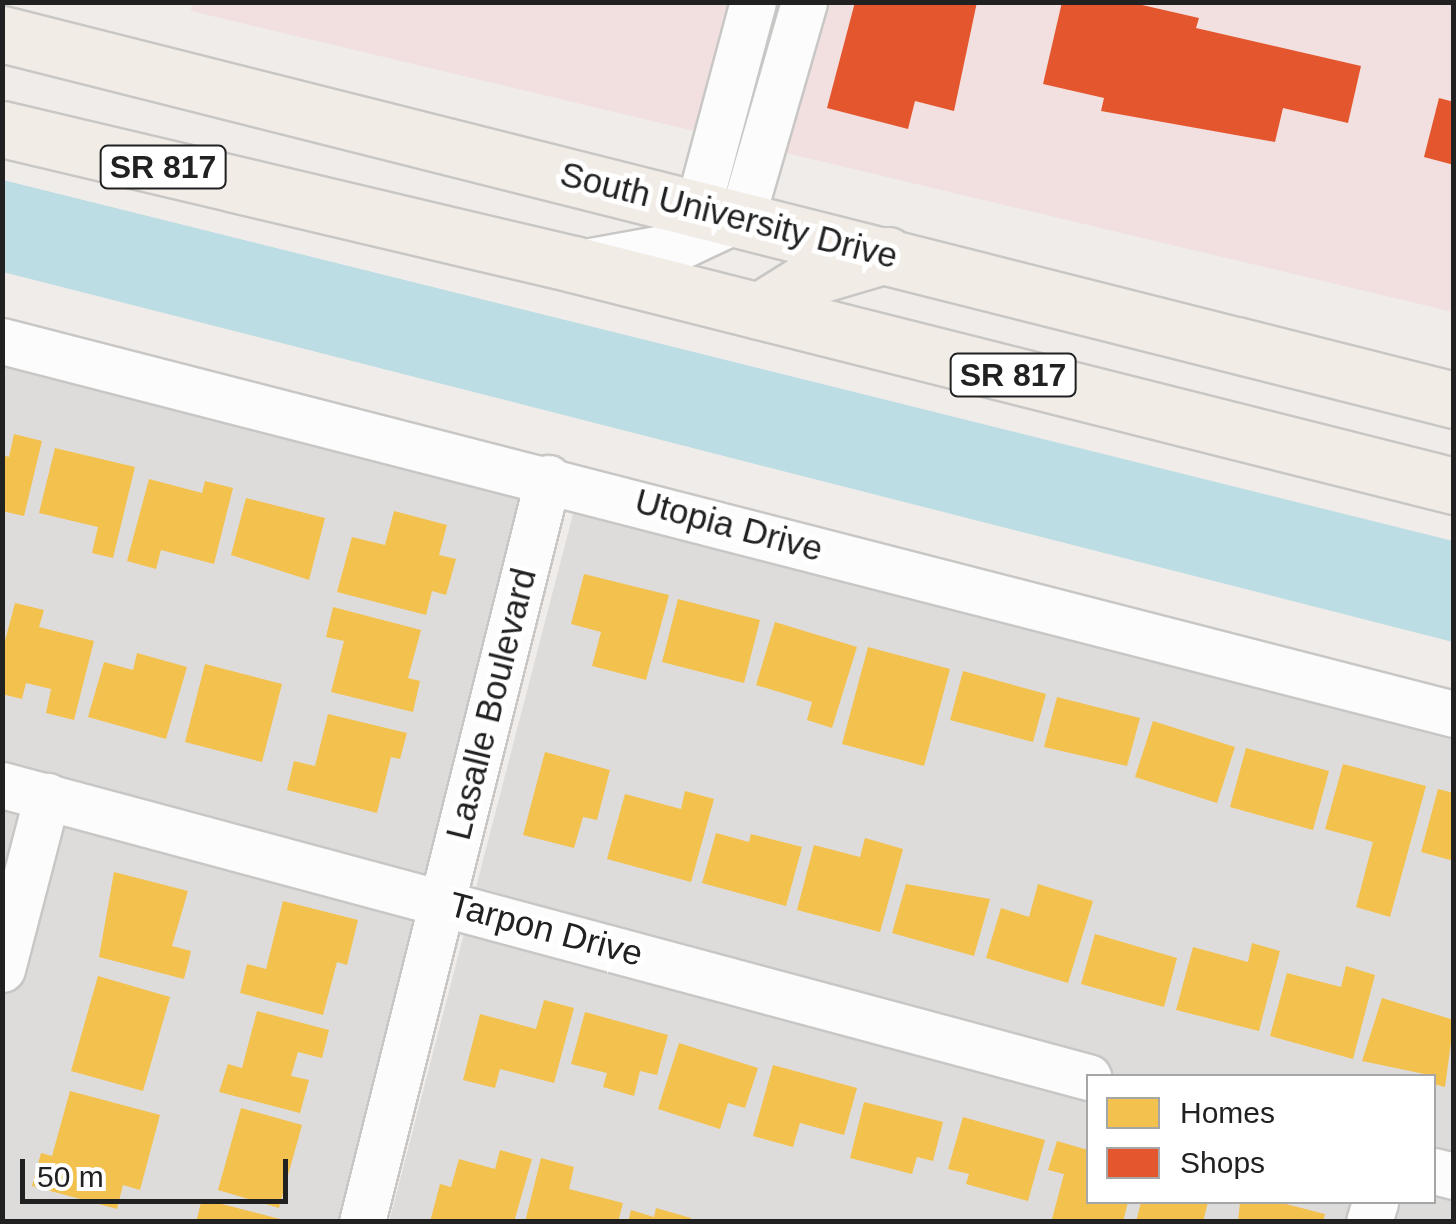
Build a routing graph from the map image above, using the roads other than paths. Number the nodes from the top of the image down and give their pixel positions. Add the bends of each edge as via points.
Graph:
1 (753, 2) edge
2 (804, 2) edge
3 (2, 34) edge
4 (2, 129) edge
5 (720, 212) junction
6 (886, 254) junction
7 (573, 264) junction
8 (759, 311) junction
9 (2, 341) edge
10 (1454, 400) edge
11 (548, 478) junction
12 (1454, 486) edge
13 (1454, 714) edge
14 (2, 785) edge
15 (47, 796) junction
16 (442, 900) junction
17 (2, 969) edge
18 (1086, 1076) edge
19 (362, 1222) edge

1 - 5 street
2 - 5 street
3 - 5 main road, South University Drive / SR 817
4 - 7 main road, SR 817
5 - 6 main road, South University Drive / SR 817
5 - 7 street via 686,244
6 - 8 main road via 815,276
6 - 10 main road, South University Drive / SR 817
7 - 8 main road, SR 817
8 - 12 main road, SR 817
9 - 11 street, Utopia Drive
11 - 13 street, Utopia Drive
11 - 16 street, Lasalle Boulevard
14 - 15 street, Tarpon Drive
15 - 16 street, Tarpon Drive
15 - 17 street
16 - 18 street, Tarpon Drive
16 - 19 street, Lasalle Boulevard

